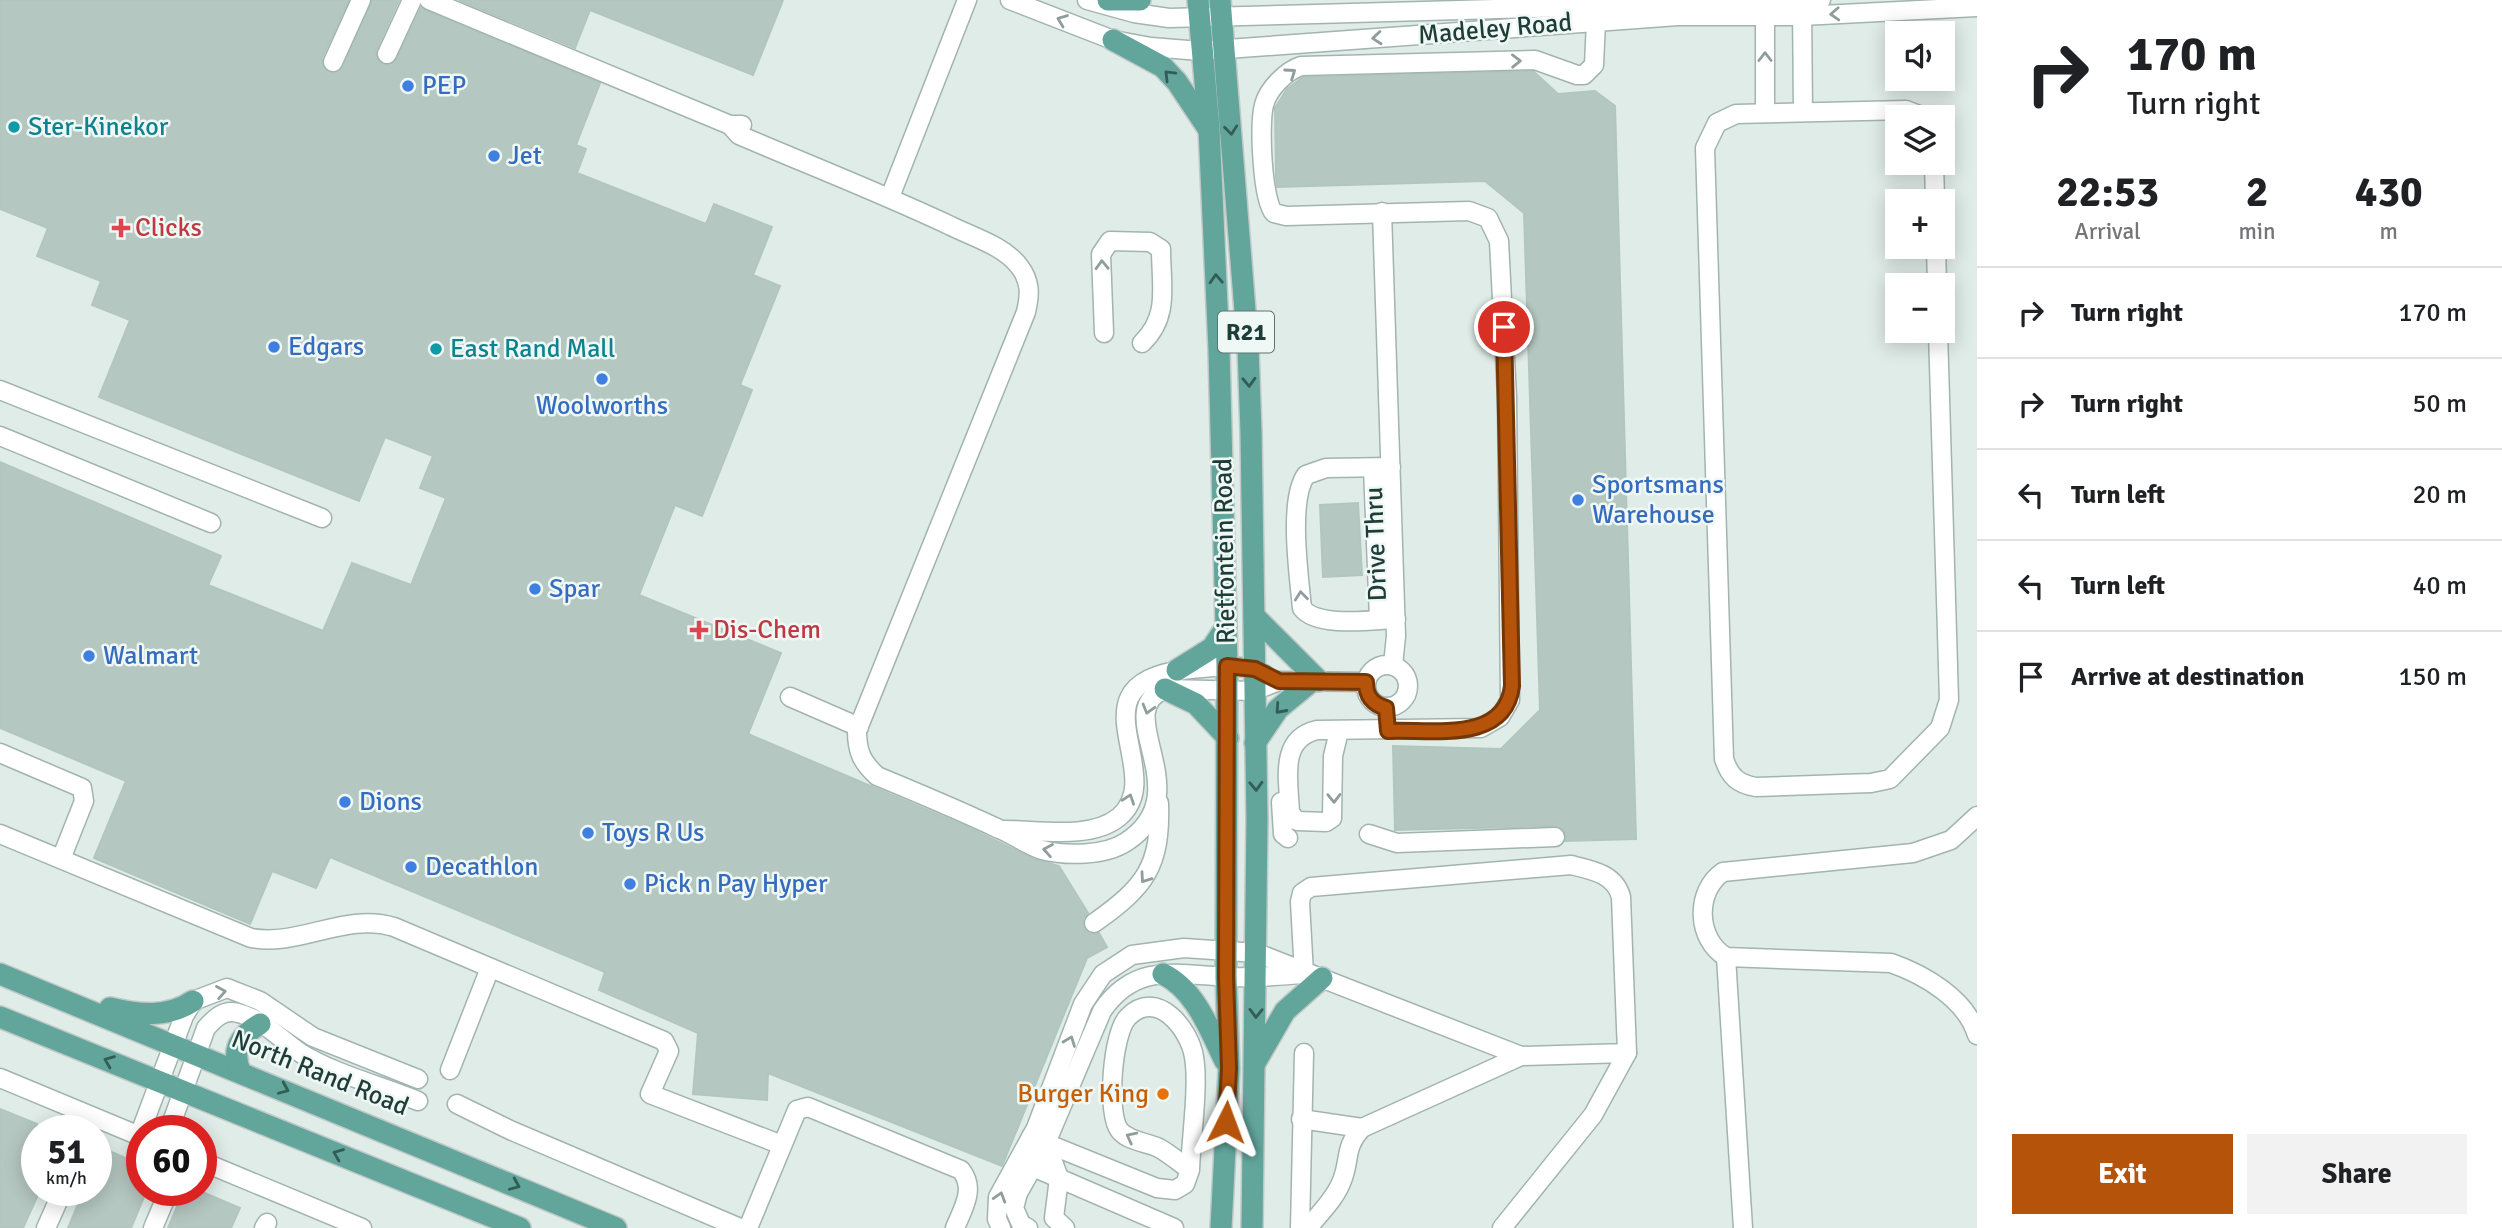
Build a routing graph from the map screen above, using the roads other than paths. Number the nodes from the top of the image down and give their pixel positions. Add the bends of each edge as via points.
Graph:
1 (361, 0) edge
2 (412, 0) edge
3 (429, 0) edge
4 (967, 0) edge
5 (1010, 0) edge
6 (1087, 0) edge
7 (1108, 0) edge
8 (1140, 0) edge
9 (1821, 0) edge
10 (1437, 5) edge
11 (1977, 7) edge
12 (1209, 8) edge
13 (1802, 8) edge
14 (1598, 9) edge
15 (1765, 9) edge
16 (1113, 40) junction
17 (1200, 51) junction
18 (1223, 51) junction
19 (387, 54) dead end
20 (333, 62) dead end
21 (1885, 110) edge
22 (1803, 112) junction
23 (1765, 113) junction
24 (1209, 128) junction
25 (890, 197) junction
26 (1382, 212) junction
27 (1104, 333) dead end
28 (1142, 343) dead end
29 (1938, 343) edge
30 (0, 390) edge
31 (0, 436) edge
32 (1382, 467) junction
33 (322, 518) dead end
34 (211, 523) dead end
35 (1255, 617) junction
36 (1387, 619) junction
37 (1226, 627) junction
38 (1393, 665) junction
39 (1227, 666) junction
40 (1255, 669) junction
41 (1177, 670) junction
42 (1279, 681) junction
43 (1315, 681) junction
44 (1366, 682) junction
45 (1165, 689) junction
46 (1227, 690) junction
47 (1254, 691) junction
48 (790, 697) dead end
49 (1386, 708) junction
50 (859, 727) junction
51 (1339, 731) junction
52 (1388, 731) junction
53 (1228, 738) junction
54 (1255, 743) junction
55 (1293, 744) junction
56 (0, 752) edge
57 (1159, 789) junction
58 (1977, 816) edge
59 (1002, 830) junction
60 (0, 834) edge
61 (1369, 834) dead end
62 (1288, 838) dead end
63 (1555, 838) dead end
64 (61, 859) junction
65 (1094, 923) dead end
66 (1228, 950) junction
67 (1257, 953) junction
68 (1726, 957) junction
69 (490, 968) junction
70 (0, 974) edge
71 (1163, 974) junction
72 (1313, 976) junction
73 (1226, 977) junction
74 (1256, 978) junction
75 (27, 985) junction
76 (193, 1001) junction
77 (0, 1017) edge
78 (260, 1024) junction
79 (1977, 1035) edge
80 (174, 1044) junction
81 (1304, 1053) dead end
82 (1627, 1053) junction
83 (198, 1054) junction
84 (1521, 1056) junction
85 (1255, 1064) junction
86 (1229, 1069) junction
87 (450, 1070) dead end
88 (240, 1071) junction
89 (0, 1078) edge
90 (418, 1079) dead end
91 (160, 1081) junction
92 (184, 1091) junction
93 (418, 1101) dead end
94 (457, 1104) dead end
95 (74, 1115) edge
96 (148, 1115) edge
97 (175, 1115) edge
98 (1301, 1119) junction
99 (1362, 1128) junction
100 (1191, 1132) junction
101 (1039, 1140) junction
102 (782, 1145) junction
103 (1160, 1149) junction
104 (1027, 1164) junction
105 (217, 1168) edge
106 (1190, 1170) junction
107 (1059, 1178) junction
108 (56, 1206) edge
109 (162, 1206) edge
110 (46, 1228) edge
111 (153, 1228) edge
112 (362, 1228) edge
113 (520, 1228) edge
114 (616, 1228) edge
115 (740, 1228) edge
116 (748, 1228) edge
117 (955, 1228) edge
118 (1001, 1228) edge
119 (1028, 1228) edge
120 (1065, 1228) edge
121 (1174, 1228) edge
122 (1221, 1228) edge
123 (1252, 1228) edge
124 (1300, 1228) edge
125 (1308, 1228) edge
126 (1502, 1228) edge
127 (1743, 1228) edge

1 - 20 street
2 - 19 street
3 - 25 street via 730,125 764,133 775,148
4 - 25 street
16 -> 5 street, Madeley Road
6 - 12 street, Madeley Road via 1169,18
7 - 8 main road
9 - 13 street, Madeley Road
10 - 12 street, Madeley Road
10 - 14 street, Madeley Road
11 -> 13 street, Madeley Road
12 - 17 main road, Rietfontein Road / R21
12 - 18 main road, Rietfontein Road / R21
13 - 15 street, Madeley Road
13 - 22 street
14 - 15 street, Madeley Road
14 -> 18 street, Madeley Road
26 -> 14 street via 1274,213 1267,202 1263,109 1290,71 1301,66 1535,60 1584,75 1594,65
23 -> 15 street
16 - 17 street, Madeley Road
24 -> 16 main road via 1163,67
17 - 18 street, Madeley Road
17 - 24 main road, Rietfontein Road / R21
18 -> 35 main road, Rietfontein Road / R21 via 1248,348
21 - 22 street
22 - 23 street
23 - 29 street via 1726,117 1712,129 1705,148 1724,759 1742,785 1882,782 1905,767 1945,719 1949,700
37 -> 24 main road, Rietfontein Road / R21
25 - 50 street via 1004,253 1027,279 1029,296
26 - 32 street, Drive Thru
26 - 52 street via 1477,212 1488,218 1499,241 1512,686 1500,717 1481,728
27 -> 28 street via 1104,247 1110,241 1154,243 1160,249 1161,318
30 - 33 street
31 - 34 street
32 - 36 street, Drive Thru
36 -> 32 street via 1325,620 1302,608 1297,493 1313,470
35 - 40 main road, Rietfontein Road / R21
35 - 43 main road
36 - 38 street, Drive Thru
37 - 39 main road, Rietfontein Road / R21
37 - 41 main road via 1212,648
38 - 44 street via 1373,669
38 - 49 street via 1408,679 1408,692 1400,703
39 - 40 street
39 - 41 street
39 - 46 main road, Rietfontein Road / R21
40 - 42 street
40 - 47 main road, Rietfontein Road / R21
59 -> 41 street via 1071,831 1105,826 1119,817 1132,799 1127,728 1130,698 1138,684
42 - 43 street
42 - 47 street
43 - 44 street
43 -> 54 main road via 1278,709
44 - 49 street via 1368,696
45 - 46 street
45 - 53 main road via 1196,704
45 -> 57 street via 1152,697 1145,720
46 - 47 street
46 - 53 main road, Rietfontein Road / R21
47 - 54 main road, Rietfontein Road / R21
48 - 50 street
49 - 52 street
50 - 59 street via 857,747 864,764 877,776
51 - 52 street
51 - 55 street via 1307,732
51 -> 55 street via 1334,756 1335,812 1326,822 1297,821 1290,813 1289,753
53 - 66 main road, Rietfontein Road / R21
54 -> 67 main road, Rietfontein Road / R21
55 - 62 street via 1280,760 1282,831
56 - 64 street via 82,788 84,801
57 -> 59 street via 1148,822 1114,848 1046,851
57 -> 65 street via 1160,835 1151,869 1125,901
58 - 68 street via 1951,840 1913,853 1723,872 1707,887 1702,903 1709,939
60 - 64 street
61 - 63 street via 1396,843
64 - 69 street via 251,938 274,940 340,925 380,922
66 - 67 street
66 - 73 main road, Rietfontein Road / R21
101 -> 66 street via 1083,1004 1103,974 1147,951
67 - 72 street
67 - 74 main road, Rietfontein Road / R21
68 - 79 street via 1891,963 1956,1001
68 - 127 street
69 - 87 street
69 - 102 street via 664,1041 668,1051 650,1094
70 - 75 main road, North Rand Road
71 - 73 street
71 - 86 main road via 1202,1012
71 - 101 street via 1129,983 1108,1002
72 - 74 street
72 - 82 street via 1300,902 1302,893 1311,887 1571,865 1615,884 1621,897
72 - 84 street
72 - 85 main road via 1285,1011
73 - 74 street
73 - 86 main road, Rietfontein Road / R21
74 -> 85 main road, Rietfontein Road / R21
75 - 76 main road via 129,1013 179,1010
75 - 80 main road, North Rand Road
76 - 80 street
76 -> 90 street via 227,988 244,992 313,1037
91 -> 77 main road
78 - 83 street via 242,1013 221,1014 206,1028
78 - 88 main road via 239,1042 235,1060
78 - 93 street via 304,1055
80 - 83 main road, North Rand Road
80 - 91 street
81 - 98 street
82 - 84 street
82 - 126 street via 1593,1115
83 - 88 main road, North Rand Road
83 - 92 street
84 - 99 street
85 - 123 main road, Rietfontein Road / R21
86 - 122 main road, Rietfontein Road / R21
88 -> 114 main road, North Rand Road
89 - 95 street
91 - 92 main road
91 - 96 street
92 - 97 street
113 -> 92 main road
94 - 115 street
98 - 99 street
98 - 124 street
99 - 125 street via 1348,1147 1345,1174 1337,1191
100 - 103 street
103 -> 100 street via 1124,1134 1113,1112 1117,1042 1128,1016 1143,1009 1167,1012 1188,1039 1195,1059
100 - 106 street
101 - 104 street
101 - 106 street via 1167,1190 1185,1184
101 - 107 street
102 - 116 street
102 - 117 street via 797,1110 808,1107 955,1166 966,1176 969,1194
103 - 106 street
104 - 107 street
118 -> 104 street via 998,1197
104 - 119 street via 1014,1208
105 - 112 street
107 - 120 street via 1054,1219
107 - 121 street
108 - 110 street
109 - 111 street

